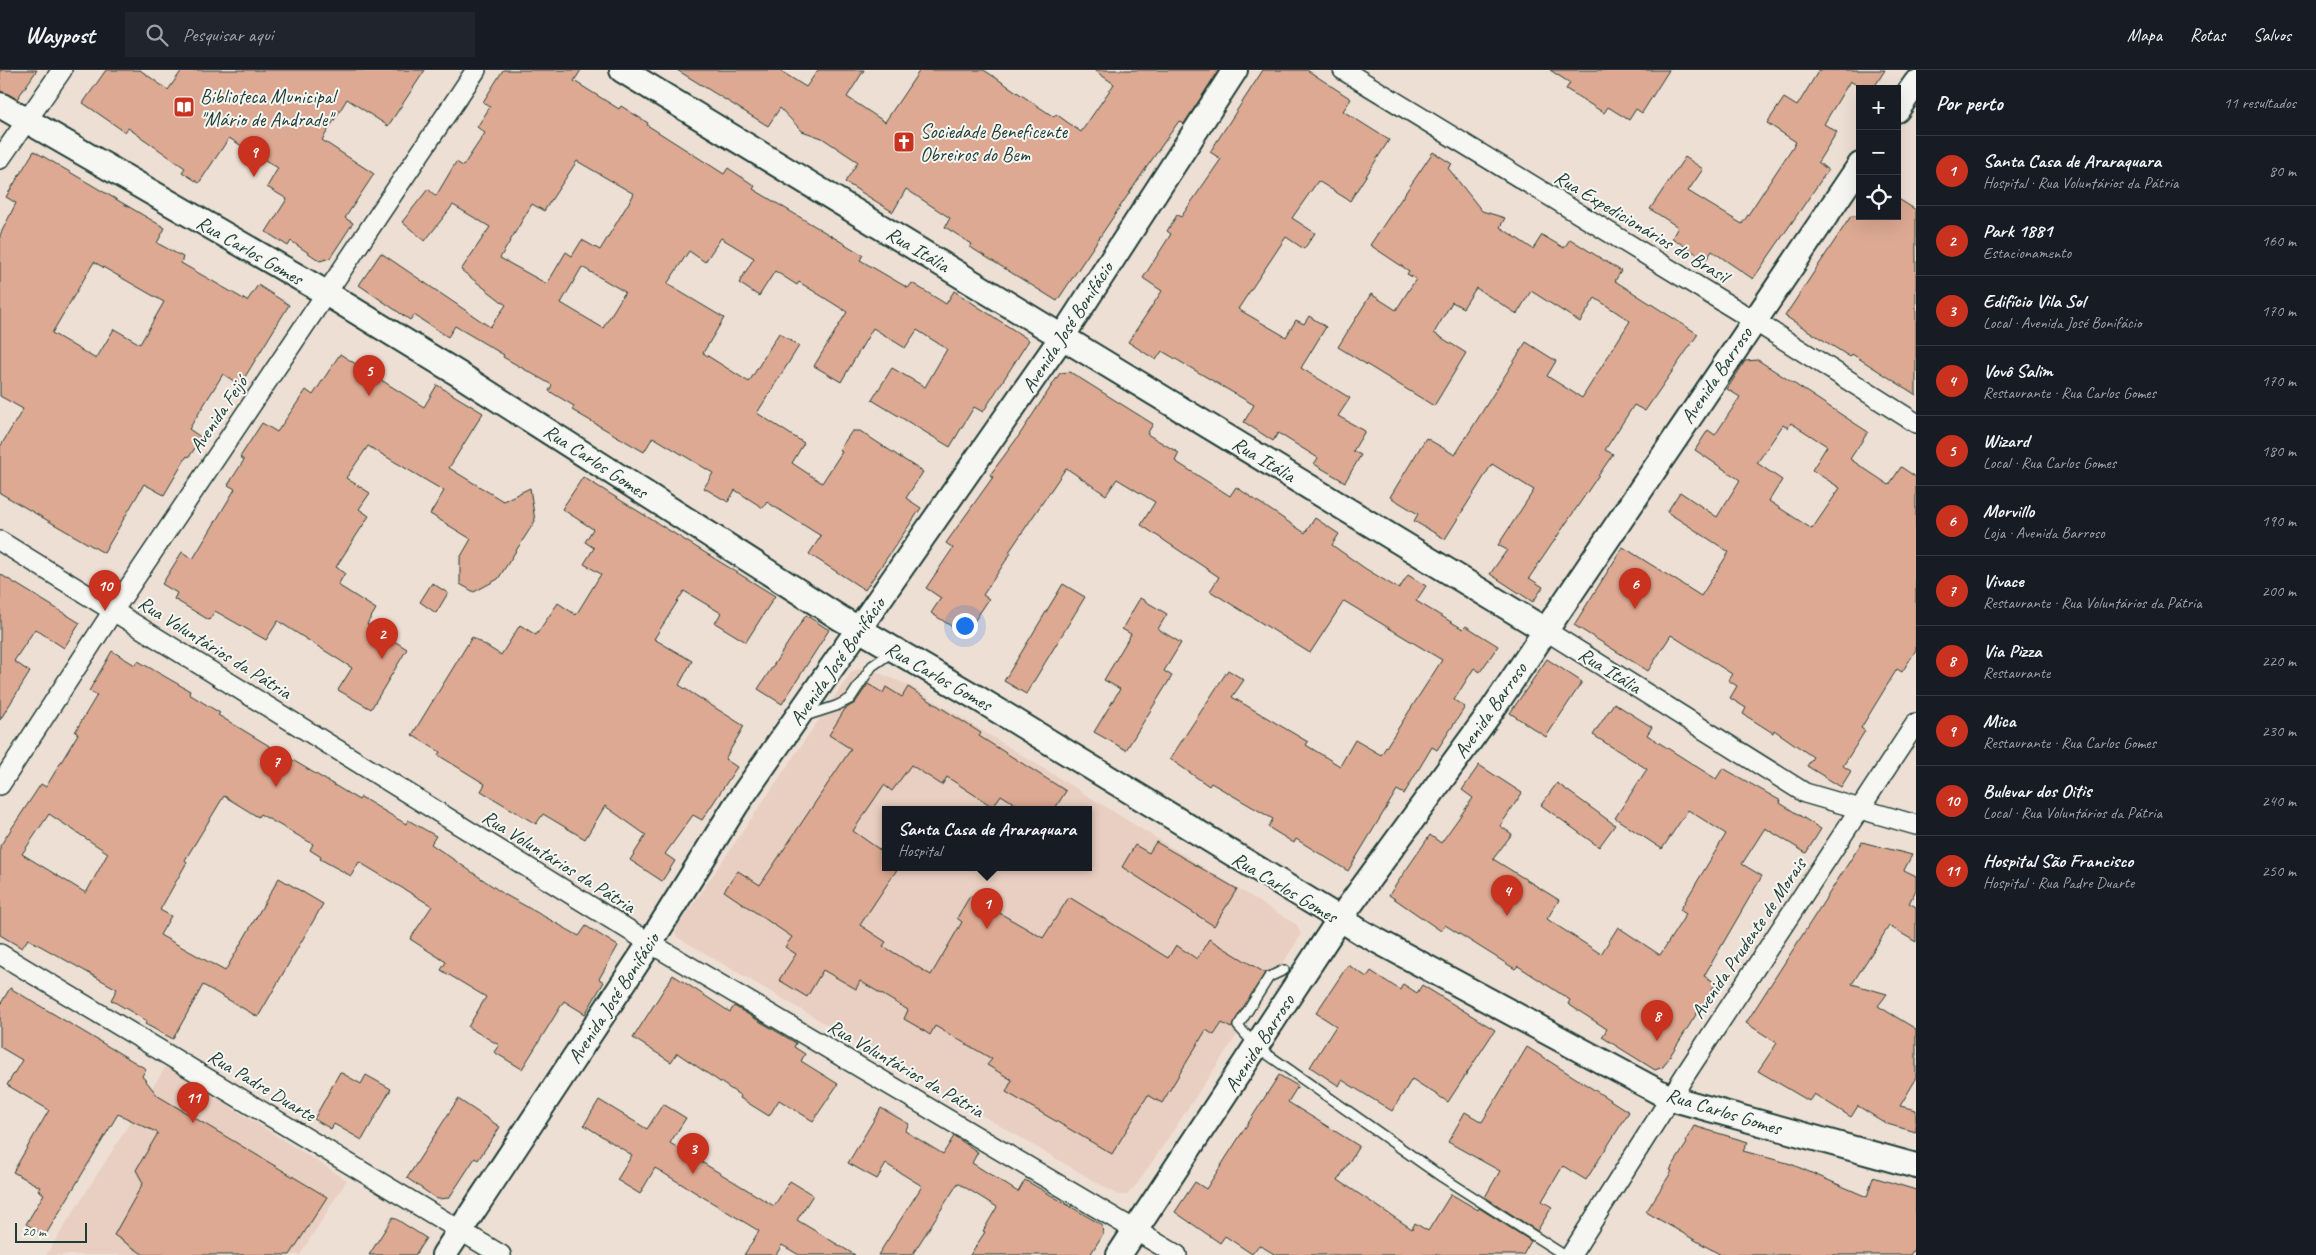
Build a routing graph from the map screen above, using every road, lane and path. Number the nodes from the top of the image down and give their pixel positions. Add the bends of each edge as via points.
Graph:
1 (62, 70) edge
2 (476, 70) edge
3 (622, 70) edge
4 (1235, 70) edge
5 (1342, 70) edge
6 (1916, 83) edge
7 (1901, 104) edge
8 (0, 105) edge
9 (26, 121) junction
10 (0, 159) edge
11 (1856, 171) edge
12 (326, 294) junction
13 (1753, 320) junction
14 (1062, 337) junction
15 (1916, 423) edge
16 (0, 541) edge
17 (113, 611) junction
18 (858, 629) junction
19 (1545, 630) junction
20 (894, 650) junction
21 (796, 719) junction
22 (1916, 723) edge
23 (0, 785) edge
24 (1860, 810) junction
25 (1916, 825) edge
26 (1340, 920) junction
27 (650, 944) junction
28 (0, 954) edge
29 (1284, 970) dead end
30 (1257, 1047) junction
31 (1670, 1098) junction
32 (1916, 1166) edge
33 (1136, 1230) junction
34 (460, 1231) junction
35 (444, 1255) edge
36 (501, 1255) edge
37 (1119, 1255) edge
38 (1177, 1255) edge
39 (1564, 1255) edge
40 (1571, 1255) edge

1 - 9 street
2 - 12 street, Avenida Feijó
3 - 14 street, Rua Itália
4 - 14 street, Avenida José Bonifácio
5 - 13 street, Rua Expedicionários do Brasil
6 - 7 street
8 - 9 street, Rua Carlos Gomes
9 - 10 street
9 - 12 street, Rua Carlos Gomes
11 - 13 street, Avenida Barroso
12 - 17 street, Avenida Feijó
12 - 18 street, Rua Carlos Gomes via 457,373
13 - 15 street, Rua Expedicionários do Brasil
13 - 19 street, Avenida Barroso
14 - 18 street, Avenida José Bonifácio
14 - 19 street, Rua Itália
16 - 17 street, Rua Voluntários da Pátria
17 - 23 street, Avenida Feijó
17 - 27 street, Rua Voluntários da Pátria
18 - 20 street, Rua Carlos Gomes
18 - 21 street, Avenida José Bonifácio
19 - 24 street, Rua Itália via 1805,793
19 - 26 street, Avenida Barroso via 1490,713
20 - 21 lane via 872,666 850,698
20 - 26 street, Rua Carlos Gomes
21 - 27 street, Avenida José Bonifácio via 736,805
22 - 24 street, Avenida Prudente de Morais
24 - 25 street, Rua Itália
24 - 31 street, Avenida Prudente de Morais
26 - 30 street, Avenida Barroso
26 - 31 street, Rua Carlos Gomes
27 - 33 street, Rua Voluntários da Pátria
27 - 34 street, Avenida José Bonifácio
28 - 34 street, Rua Padre Duarte
29 - 30 lane via 1270,977 1238,1026
30 - 33 street, Avenida Barroso
30 - 39 lane via 1442,1177
31 - 32 street, Rua Carlos Gomes
31 - 40 street, Avenida Prudente de Morais
33 - 37 street, Avenida Barroso
33 - 38 street, Rua Voluntários da Pátria
34 - 35 street, Avenida José Bonifácio
34 - 36 street, Rua Padre Duarte

